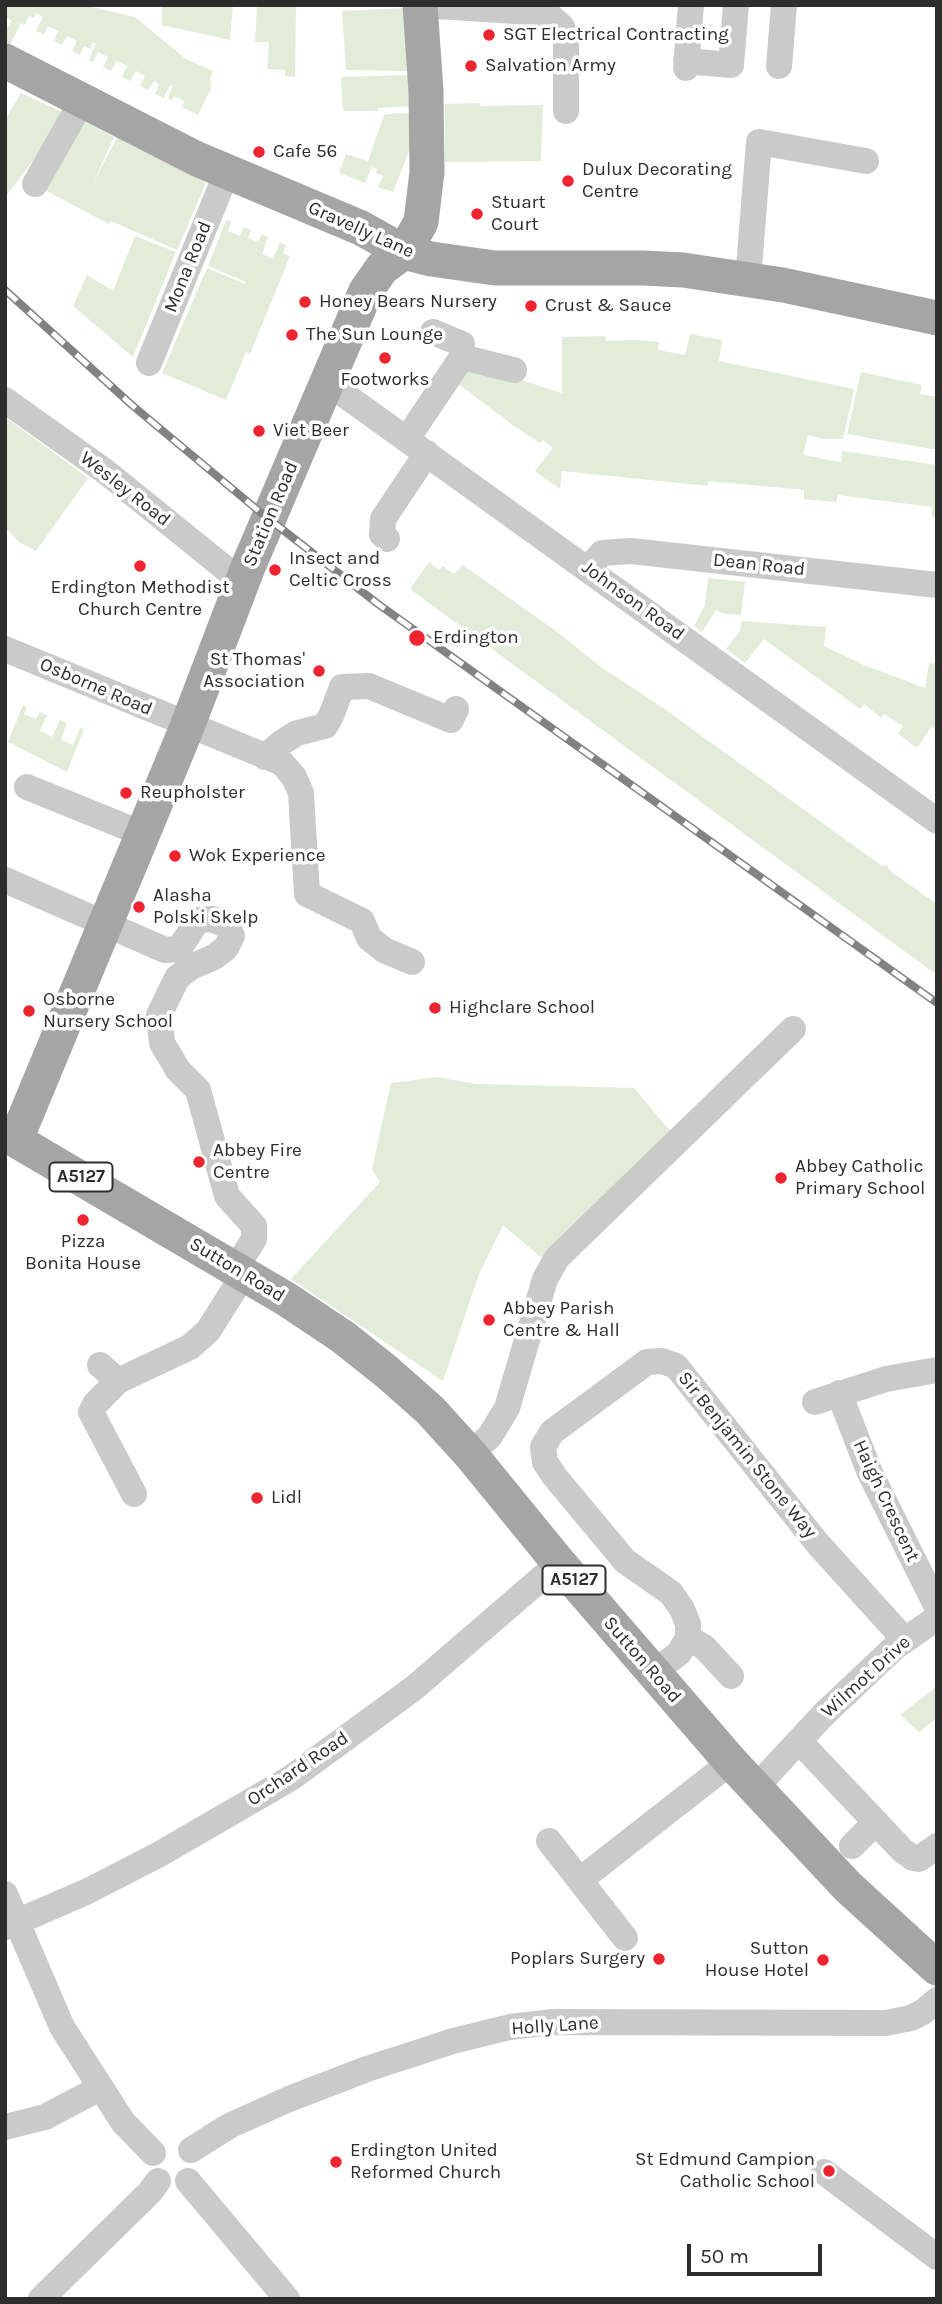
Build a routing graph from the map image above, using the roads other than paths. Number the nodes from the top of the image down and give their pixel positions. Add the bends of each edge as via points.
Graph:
1 (420, 5) edge
2 (691, 5) edge
3 (736, 5) edge
4 (784, 5) edge
5 (5, 61) edge
6 (779, 66) dead end
7 (82, 101) junction
8 (566, 111) dead end
9 (866, 162) dead end
10 (227, 172) junction
11 (35, 184) dead end
12 (404, 252) junction
13 (748, 280) junction
14 (937, 318) edge
15 (433, 332) dead end
16 (462, 357) junction
17 (149, 363) dead end
18 (514, 370) dead end
19 (328, 383) junction
20 (5, 400) edge
21 (417, 446) junction
22 (387, 539) dead end
23 (588, 568) junction
24 (242, 582) junction
25 (937, 585) edge
26 (5, 649) edge
27 (456, 709) dead end
28 (187, 726) junction
29 (265, 757) junction
30 (27, 787) dead end
31 (937, 821) edge
32 (143, 834) junction
33 (5, 880) edge
34 (105, 924) junction
35 (412, 962) dead end
36 (793, 1029) dead end
37 (9, 1143) edge
38 (240, 1271) junction
39 (937, 1370) edge
40 (470, 1454) junction
41 (134, 1494) dead end
42 (558, 1563) junction
43 (937, 1607) edge
44 (937, 1618) edge
45 (688, 1637) junction
46 (904, 1639) junction
47 (653, 1672) junction
48 (731, 1676) dead end
49 (799, 1741) junction
50 (731, 1762) junction
51 (755, 1788) junction
52 (876, 1822) junction
53 (549, 1842) dead end
54 (852, 1846) dead end
55 (937, 1846) edge
56 (580, 1880) junction
57 (5, 1894) edge
58 (11, 1925) edge
59 (625, 1938) dead end
60 (937, 1968) edge
61 (937, 2000) edge
62 (100, 2088) junction
63 (5, 2127) edge
64 (191, 2150) junction
65 (153, 2153) junction
66 (824, 2172) dead end
67 (158, 2181) junction
68 (188, 2181) junction
69 (937, 2257) edge
70 (41, 2299) edge
71 (287, 2299) edge

1 - 8 street via 532,12 552,18 566,37
1 - 12 main road, Station Road via 427,172 421,222
2 - 3 street via 686,64 731,65
4 - 6 street
5 - 7 main road, Gravelly Lane
7 - 10 main road, Gravelly Lane
7 - 11 street
9 - 13 street via 759,142
10 - 12 main road, Gravelly Lane via 360,228
10 - 17 street, Mona Road
12 - 13 main road, Gravelly Lane via 495,268 643,268
12 - 19 main road, Station Road via 382,268 366,291
13 - 14 main road, Gravelly Lane
15 - 16 street via 462,344
16 - 18 street
16 - 21 street
19 - 21 street, Johnson Road
19 - 24 main road, Station Road
20 - 24 street, Wesley Road via 106,472
21 - 22 street via 383,519 382,534
21 - 23 street, Johnson Road
23 - 25 street, Dean Road via 602,553 631,551
23 - 31 street, Johnson Road
24 - 28 main road, Station Road
26 - 28 street, Osborne Road
27 - 29 street via 451,720 369,686 342,687 325,726 298,733
28 - 29 street, Osborne Road
28 - 32 main road, Station Road
29 - 35 street, Osborne Road via 282,764 301,793 307,894 362,921 369,938
30 - 32 street
32 - 34 main road, Station Road
33 - 34 street
34 - 37 main road, Station Road
34 - 38 street via 165,950 179,949 198,920 214,919 227,926 232,936 226,948 177,978 159,1014 162,1043 178,1070 198,1090 227,1196 254,1226 254,1239
36 - 40 street via 557,1258 545,1279 507,1408 490,1436
37 - 38 main road, Sutton Road / A5127
38 - 40 main road, Sutton Road / A5127 via 363,1353 430,1410
38 - 41 street via 208,1331 190,1347 109,1373 91,1412
39 - 43 street, Haigh Crescent via 886,1379 827,1398
40 - 42 main road, Sutton Road / A5127
42 - 47 main road, Sutton Road / A5127
42 - 58 street, Orchard Road via 414,1688 291,1778 86,1892
44 - 46 street, Wilmot Drive
45 - 46 street, Sir Benjamin Stone Way via 688,1624 671,1593 625,1561 545,1462 543,1447 552,1432 647,1362 676,1366 818,1544
45 - 47 street via 679,1653
45 - 48 street
46 - 49 street, Wilmot Drive
47 - 50 main road, Sutton Road / A5127
49 - 51 street, Wilmot Drive
49 - 52 street
50 - 51 main road, Sutton Road / A5127
50 - 56 street
51 - 60 main road, Sutton Road / A5127 via 848,1887
52 - 54 street
52 - 55 street via 913,1858 919,1859
53 - 56 street
56 - 59 street
57 - 58 street
58 - 62 street via 62,2027
61 - 64 street, Holly Lane via 911,2018 886,2023 553,2022 510,2027 441,2045 302,2094 229,2126
62 - 63 street via 45,2117
62 - 65 street via 123,2122
64 - 65 street via 170,2142
64 - 68 street via 195,2170
65 - 67 street via 151,2172
66 - 69 street
67 - 68 street via 171,2187
67 - 70 street
68 - 71 street

